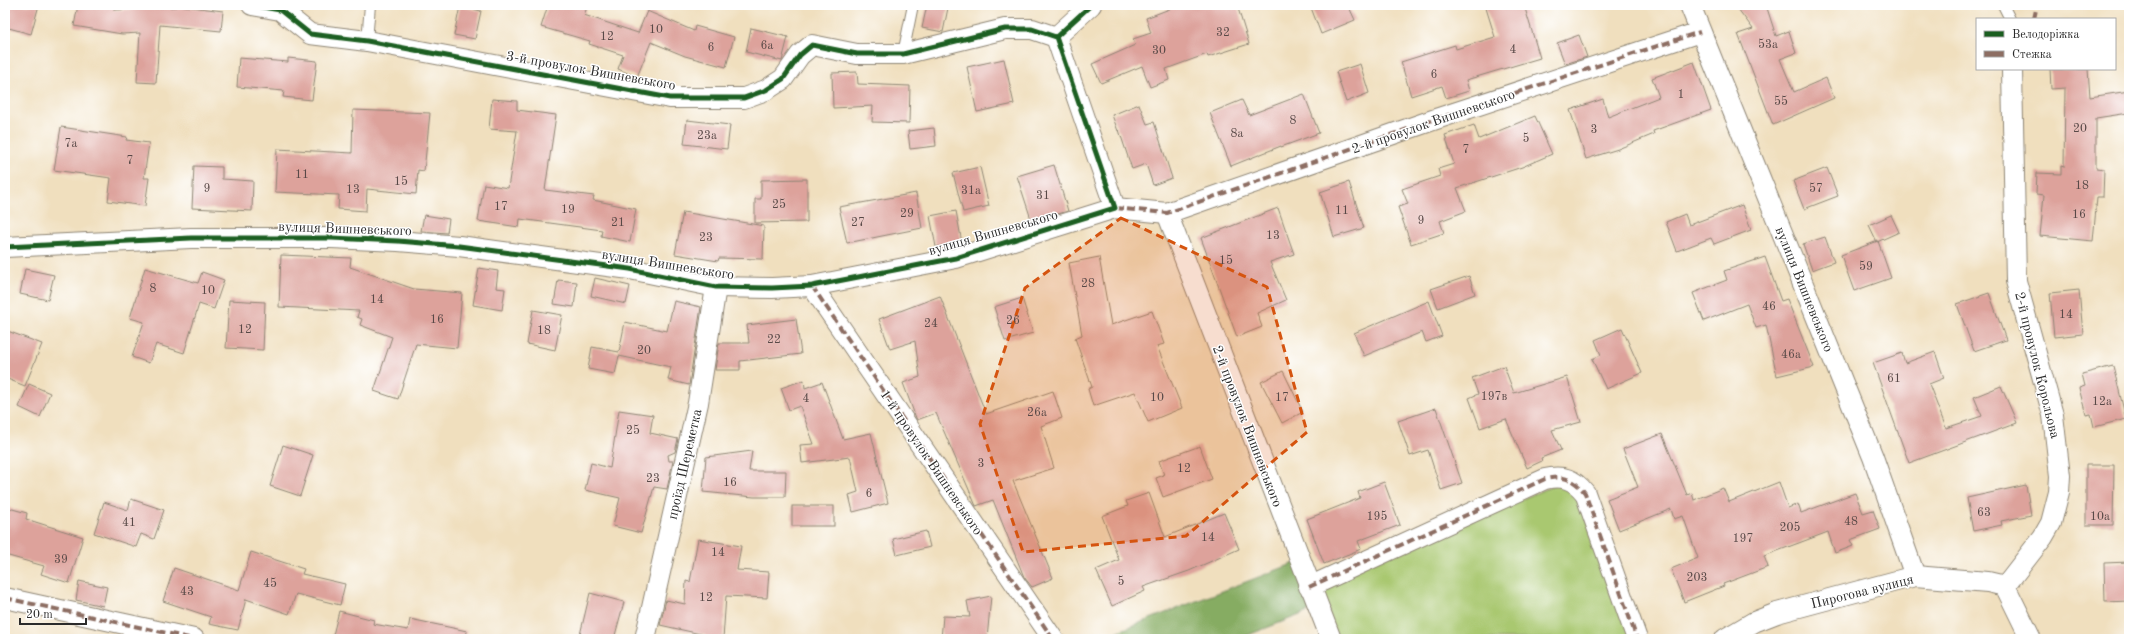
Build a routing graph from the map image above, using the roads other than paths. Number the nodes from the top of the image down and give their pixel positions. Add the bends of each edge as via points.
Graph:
1 (252, 5) edge
2 (370, 5) edge
3 (913, 5) edge
4 (1091, 5) edge
5 (1690, 5) edge
6 (2003, 5) edge
7 (2010, 18) edge
8 (1700, 32) junction
9 (1056, 37) junction
10 (367, 41) junction
11 (903, 54) junction
12 (2012, 70) edge
13 (1115, 208) junction
14 (1167, 213) junction
15 (5, 247) edge
16 (812, 286) junction
17 (716, 287) junction
18 (1915, 576) junction
19 (2005, 586) junction
20 (1310, 587) junction
21 (5, 598) edge
22 (194, 639) edge
23 (645, 639) edge
24 (1053, 639) edge
25 (1331, 639) edge
26 (1637, 639) edge
27 (1725, 639) edge
28 (2031, 639) edge

1 - 10 street, 3-й провулок Вишневського via 280,10 310,34
2 - 10 lane
3 - 11 lane
4 - 9 street
5 - 8 street, вулиця Вишневського
6 - 7 lane
8 - 14 street, 2-й провулок Вишневського via 1436,119
8 - 18 street, вулиця Вишневського via 1873,457
9 - 11 street, 3-й провулок Вишневського via 1032,29 1005,29
9 - 13 street
10 - 11 street, 3-й провулок Вишневського via 670,98 744,98 766,90 783,79 800,55 812,45 857,54
12 - 19 street, 2-й провулок Корольова via 2016,281 2053,416 2060,476 2059,492 2043,538
13 - 14 street, 2-й провулок Вишневського
13 - 16 street, вулиця Вишневського via 956,258
14 - 20 street, 2-й провулок Вишневського
15 - 17 street, вулиця Вишневського via 191,238 331,238 398,241 459,246 614,267
16 - 17 street, вулиця Вишневського
16 - 24 street, 1-й провулок Вишневського
17 - 23 street, проїзд Шереметка via 698,403
18 - 19 street, Пирогова вулиця via 1988,582
18 - 27 street, Пирогова вулиця via 1777,613 1754,622
19 - 28 street
20 - 25 street, 2-й провулок Вишневського
20 - 26 street via 1545,479 1562,477 1578,485 1589,503
21 - 22 street

